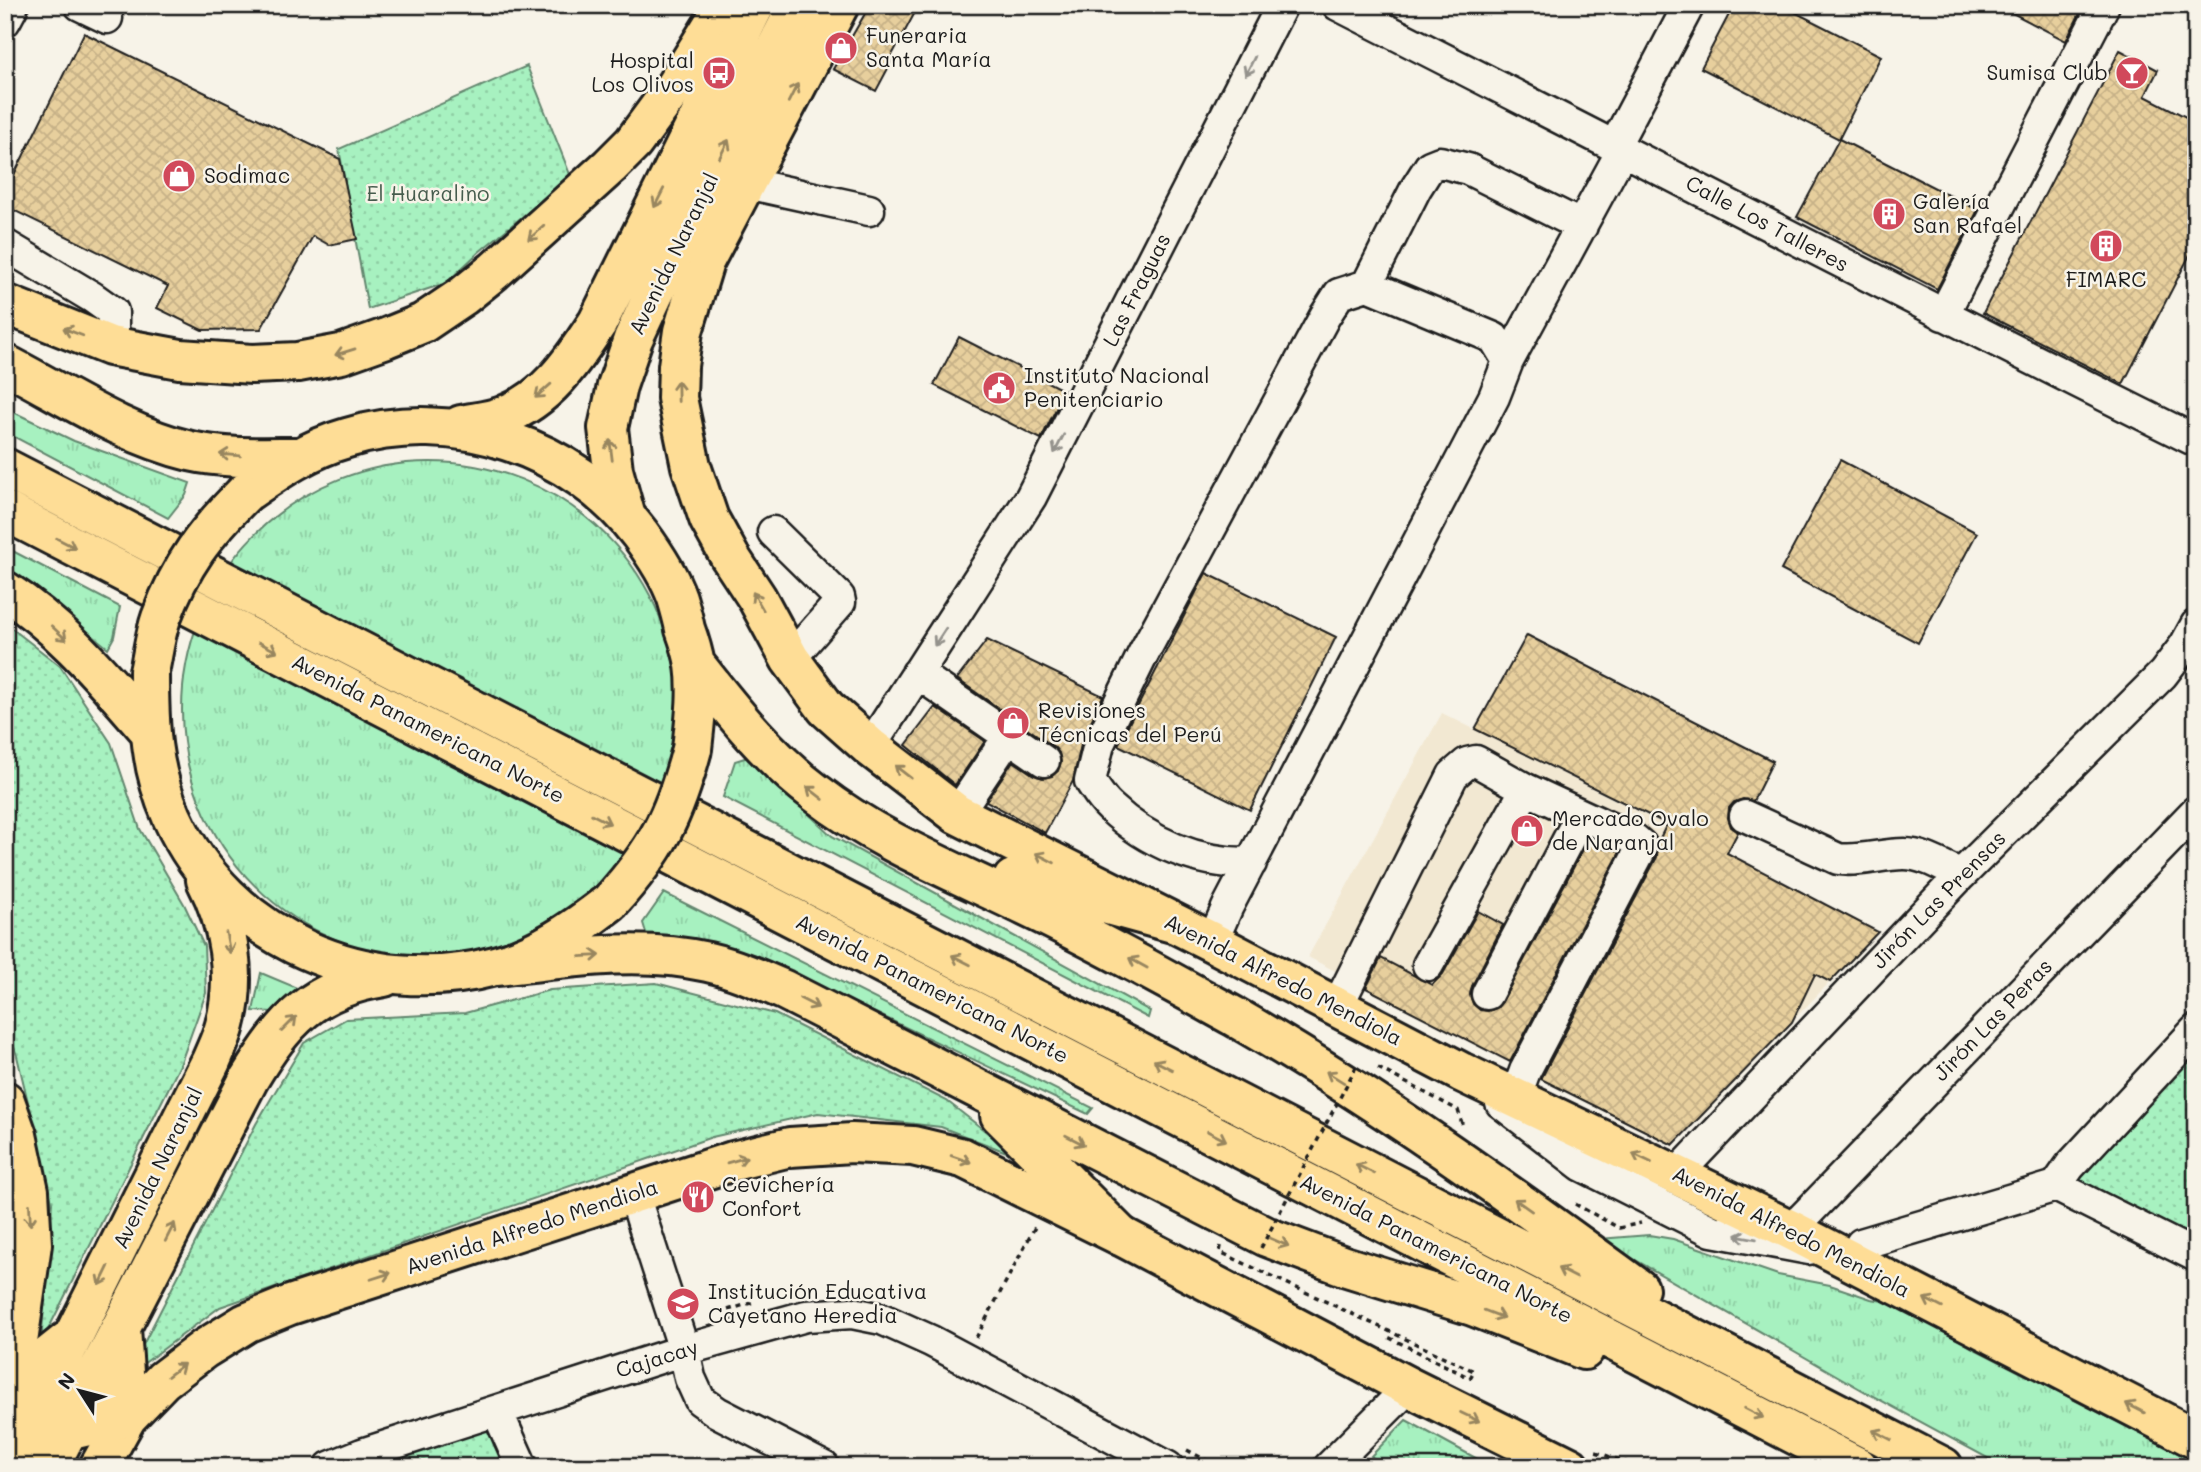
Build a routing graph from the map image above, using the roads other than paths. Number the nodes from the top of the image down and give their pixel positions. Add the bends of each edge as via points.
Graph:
1 (6, 5) edge
2 (80, 5) edge
3 (725, 5) edge
4 (755, 5) edge
5 (797, 5) edge
6 (839, 5) edge
7 (1282, 5) edge
8 (1338, 5) edge
9 (1689, 5) edge
10 (2104, 5) edge
11 (107, 19) dead end
12 (5, 21) edge
13 (1619, 147) junction
14 (746, 183) junction
15 (869, 211) dead end
16 (1582, 226) junction
17 (5, 245) edge
18 (704, 262) joint
19 (1367, 285) junction
20 (5, 304) edge
21 (1942, 315) junction
22 (5, 346) edge
23 (110, 346) junction
24 (1508, 361) junction
25 (5, 364) edge
26 (57, 391) junction
27 (450, 428) junction
28 (2196, 441) edge
29 (298, 457) junction
30 (5, 468) edge
31 (5, 512) edge
32 (626, 517) junction
33 (773, 532) dead end
34 (5, 591) edge
35 (2196, 625) edge
36 (790, 659) junction
37 (695, 664) junction
38 (917, 673) junction
39 (149, 730) junction
40 (1009, 736) junction
41 (870, 747) junction
42 (1044, 761) dead end
43 (1526, 789) junction
44 (957, 814) junction
45 (1581, 815) junction
46 (1745, 816) dead end
47 (2190, 827) edge
48 (916, 853) junction
49 (194, 857) junction
50 (1251, 863) junction
51 (1961, 875) junction
52 (1173, 923) junction
53 (1212, 942) junction
54 (1428, 965) dead end
55 (498, 966) junction
56 (392, 975) junction
57 (1487, 994) dead end
58 (1337, 1007) junction
59 (2196, 1030) edge
60 (1461, 1072) junction
61 (971, 1087) junction
62 (1514, 1098) junction
63 (5, 1101) edge
64 (1677, 1174) junction
65 (2056, 1186) junction
66 (634, 1195) junction
67 (1791, 1230) junction
68 (1121, 1236) junction
69 (1849, 1249) junction
70 (2196, 1256) edge
71 (121, 1328) junction
72 (74, 1336) junction
73 (684, 1350) junction
74 (1737, 1360) junction
75 (1694, 1382) junction
76 (1409, 1387) junction
77 (6, 1391) edge
78 (497, 1411) junction
79 (127, 1417) junction
80 (67, 1431) junction
81 (2196, 1440) edge
82 (16, 1450) edge
83 (1558, 1460) edge
84 (49, 1467) edge
85 (99, 1467) edge
86 (330, 1467) edge
87 (522, 1467) edge
88 (824, 1467) edge
89 (1168, 1467) edge
90 (1329, 1467) edge
91 (1590, 1467) edge
92 (1858, 1467) edge
93 (1943, 1467) edge

1 - 12 street via 12,8
2 - 11 street
3 -> 23 main road via 695,56 633,142 494,271 423,323 341,354 298,362 180,359
4 -> 27 main road, Avenida Naranjal via 598,322 573,360 542,395 503,416
32 -> 5 main road, Avenida Naranjal via 608,428 621,374 686,225
14 -> 6 main road, Avenida Naranjal
7 -> 38 street, Las Fraguas via 1031,497
8 - 13 street, Calle Los Talleres
9 - 13 street
10 - 21 street
13 - 16 street
13 - 21 street, Calle Los Talleres
14 - 15 street
14 - 18 main road, Avenida Naranjal
16 - 19 street via 1468,169 1440,163 1430,166 1416,188
16 - 24 street
17 - 23 street via 113,312
36 -> 18 main road, Avenida Alfredo Mendiola via 709,519 691,466 677,398 678,366 683,331
19 - 24 street via 1494,338
19 - 50 street via 1339,293 1325,316 1143,654 1099,744 1090,781 1108,806 1170,847 1230,863
23 -> 20 main road
21 - 28 street, Calle Los Talleres
22 - 26 main road
24 - 50 street via 1494,397
25 - 26 main road
29 -> 26 main road via 193,452 142,436
27 - 29 main road via 385,430 347,438
27 - 32 main road via 500,437 547,456 590,482
29 - 39 main road, bridge via 244,493 209,530 180,573 160,621 149,672
74 -> 30 main road, Avenida Panamericana Norte
31 -> 75 main road, Avenida Panamericana Norte
32 - 37 main road via 655,554 677,596
33 - 36 street via 840,602
34 -> 39 main road via 85,657
35 - 51 street, Jirón Las Prensas via 2163,674
36 - 41 main road, Avenida Alfredo Mendiola via 826,708
48 -> 37 main road via 854,820 796,777 761,744
37 - 55 main road, bridge via 692,749 681,792 639,869 610,902 576,929
38 - 40 street
38 - 41 street, Las Fraguas
39 - 49 main road via 157,775 172,818
40 - 42 street
40 - 44 street
44 -> 41 main road, Avenida Alfredo Mendiola
43 - 45 street
43 - 54 street
43 - 58 street via 1476,761 1453,775
52 -> 44 main road, Avenida Alfredo Mendiola
45 - 57 street
45 - 62 street via 1634,839 1641,849
46 - 51 street via 1838,859 1907,854
47 - 67 street, Jirón Las Peras
48 - 52 main road
74 -> 48 main road via 1492,1183 1318,1067 1124,955
49 - 56 main road via 233,902 280,938 334,963
49 -> 72 main road, Avenida Naranjal via 217,900 230,946 225,1024 211,1061
50 - 53 street
51 - 64 street, Jirón Las Prensas
52 - 53 main road, Avenida Alfredo Mendiola
53 - 58 main road, Avenida Alfredo Mendiola
55 - 56 main road via 463,974
55 -> 61 main road via 606,955 658,955 707,962 784,990
71 -> 56 main road, Avenida Naranjal via 248,1079 273,1040 320,997 354,981
58 - 60 main road, Avenida Alfredo Mendiola
59 - 65 street
60 - 62 main road, Avenida Alfredo Mendiola
69 -> 60 street via 1712,1231 1581,1165
61 - 68 main road
61 -> 75 main road via 1293,1248 1473,1306 1604,1357
64 -> 62 main road, Avenida Alfredo Mendiola
63 -> 77 main road via 29,1191 32,1244
64 - 67 main road, Avenida Alfredo Mendiola
65 - 69 street
65 - 70 street
66 -> 68 main road, Avenida Alfredo Mendiola via 790,1147 913,1146 963,1158
66 - 73 street
79 -> 66 main road, Avenida Alfredo Mendiola via 163,1380 246,1324 290,1305
67 - 69 main road, Avenida Alfredo Mendiola
68 - 76 main road, Avenida Alfredo Mendiola
81 -> 69 main road, Avenida Alfredo Mendiola
71 - 79 main road
71 - 80 main road, Avenida Naranjal
72 - 77 main road
72 - 82 main road, Avenida Naranjal
73 - 78 street, Cajacay
73 - 88 street via 700,1400
73 - 89 street, Cajacay via 806,1316 852,1313 882,1320
93 -> 74 main road
75 -> 92 main road, Avenida Panamericana Norte
76 -> 83 main road, Avenida Alfredo Mendiola
76 - 90 street
77 - 82 main road
78 - 86 street, Cajacay
78 - 87 street
79 - 80 main road
79 - 85 main road
80 - 84 main road, Avenida Naranjal
83 - 91 street

